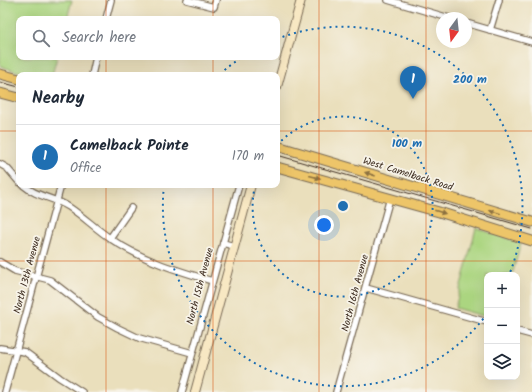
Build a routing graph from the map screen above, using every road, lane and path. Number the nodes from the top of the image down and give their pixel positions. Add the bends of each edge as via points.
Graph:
1 (111, 0) edge
2 (188, 0) edge
3 (216, 0) edge
4 (301, 0) edge
5 (388, 0) edge
6 (498, 0) edge
7 (436, 14) edge
8 (107, 16) edge
9 (472, 25) edge
10 (490, 30) junction
11 (532, 42) edge
12 (95, 60) edge
13 (93, 72) edge
14 (0, 74) edge
15 (280, 76) edge
16 (16, 78) edge
17 (0, 92) edge
18 (16, 97) edge
19 (280, 147) edge
20 (0, 164) edge
21 (280, 168) edge
22 (16, 178) edge
23 (27, 188) edge
24 (60, 188) edge
25 (238, 188) edge
26 (250, 188) edge
27 (390, 198) junction
28 (57, 201) junction
29 (131, 208) dead end
30 (532, 222) edge
31 (110, 238) junction
32 (532, 241) edge
33 (223, 243) junction
34 (234, 246) junction
35 (0, 262) edge
36 (36, 276) junction
37 (212, 281) junction
38 (366, 288) junction
39 (484, 321) edge
40 (520, 332) edge
41 (532, 335) edge
42 (0, 348) edge
43 (16, 350) junction
44 (192, 353) junction
45 (5, 392) edge
46 (82, 392) edge
47 (182, 392) edge
48 (195, 392) edge
49 (336, 392) edge

1 - 8 street
2 - 3 street via 214,7
4 - 15 street
5 - 7 street
6 - 10 street
9 - 10 street
10 - 11 street
12 - 13 street
14 - 16 main road
17 - 18 main road
30 -> 19 main road, West Camelback Road
20 - 22 street
21 -> 27 main road
23 - 28 street via 36,195
24 - 28 street, North 13th Avenue
25 - 33 street, North 15th Avenue
26 - 34 street
27 -> 32 main road
27 - 38 street, North 16th Avenue
28 - 31 street
28 - 36 street, North 13th Avenue
29 - 31 street
31 - 37 street via 161,265
33 - 34 street
33 - 37 street, North 15th Avenue
34 - 48 street
35 - 36 street via 15,271
36 - 43 street, North 13th Avenue
36 - 44 street via 50,280 98,317 118,328 139,338
37 - 44 street, North 15th Avenue
38 - 39 street
38 - 49 street, North 16th Avenue
40 - 41 street
42 - 43 street
43 - 45 street, North 13th Avenue
43 - 46 street via 25,352
44 - 47 street, North 15th Avenue

